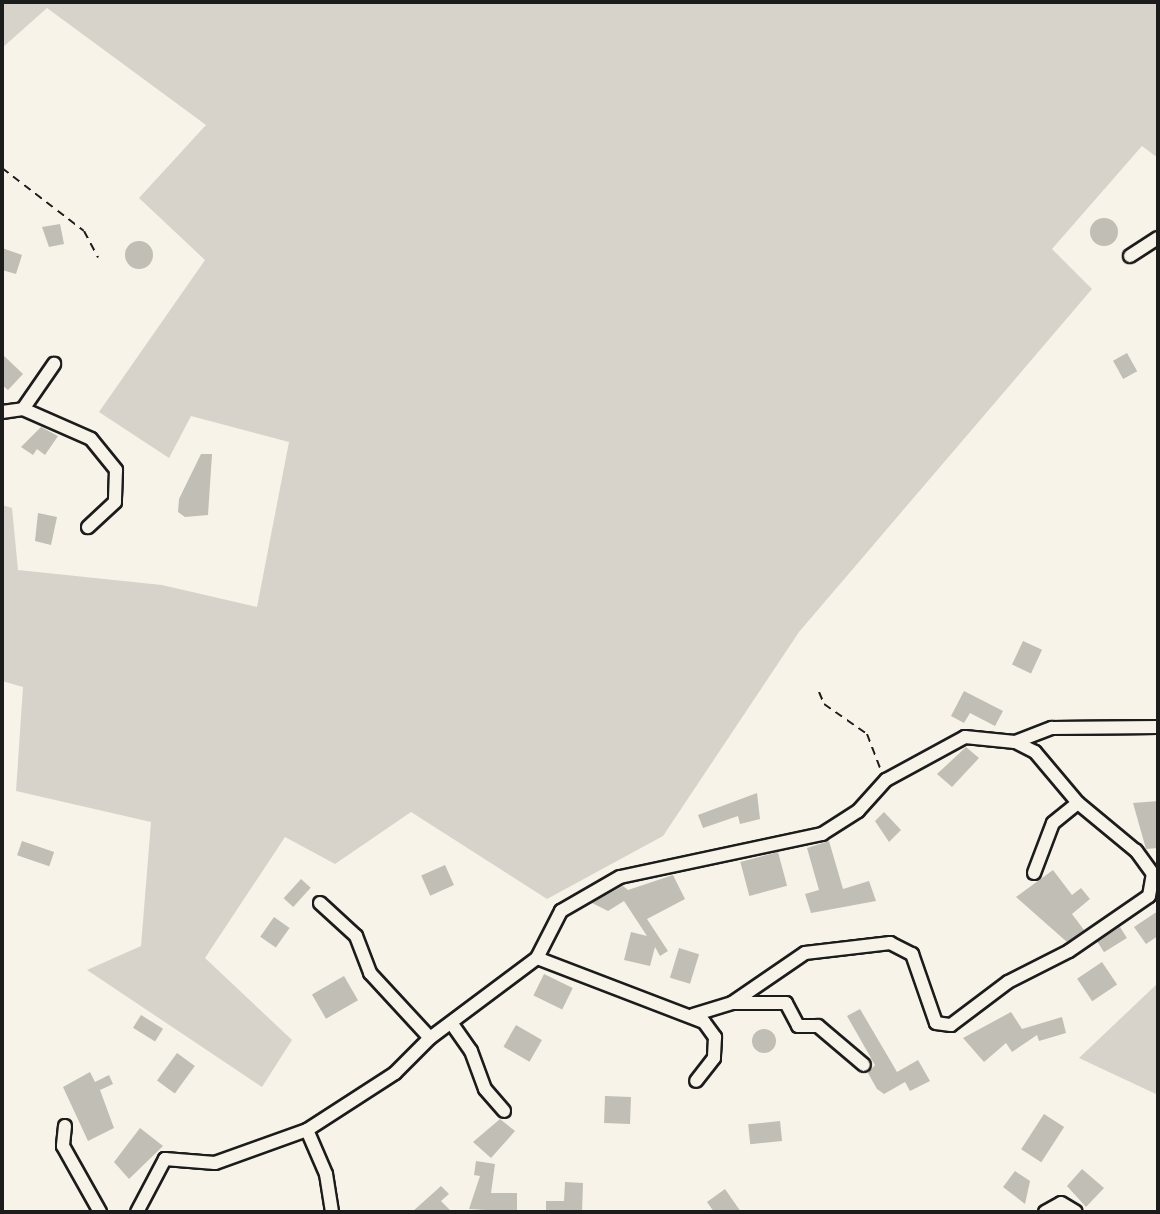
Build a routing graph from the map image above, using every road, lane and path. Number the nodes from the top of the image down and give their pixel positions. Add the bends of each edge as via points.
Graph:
1 (2, 168) edge
2 (1158, 238) edge
3 (1130, 256) dead end
4 (98, 257) dead end
5 (54, 364) dead end
6 (23, 409) junction
7 (2, 412) edge
8 (88, 527) dead end
9 (819, 692) dead end
10 (1158, 727) edge
11 (1015, 742) junction
12 (886, 780) junction
13 (1078, 803) junction
14 (1034, 873) dead end
15 (320, 903) dead end
16 (537, 958) junction
17 (732, 1003) junction
18 (693, 1015) junction
19 (452, 1024) junction
20 (430, 1038) junction
21 (864, 1065) dead end
22 (696, 1081) dead end
23 (504, 1111) dead end
24 (65, 1126) dead end
25 (307, 1130) junction
26 (100, 1212) edge
27 (137, 1212) edge
28 (332, 1212) edge
29 (1045, 1212) edge
30 (1076, 1212) edge

1 - 4 path via 84,231
2 - 3 street
5 - 6 street
6 - 7 street
6 - 8 street via 91,439 116,470 115,502
9 - 12 path via 824,704 867,734
10 - 11 street via 1052,728
11 - 12 street via 965,737
11 - 13 street via 1035,752
12 - 16 street via 858,811 822,834 620,877 580,896 561,911
13 - 14 street via 1053,823
13 - 17 street via 1136,851 1153,874 1154,889 951,1025 936,1023 912,954 890,943 805,953
15 - 20 street via 356,936 370,973
16 - 18 street
16 - 19 street
17 - 18 street
17 - 21 street via 786,1003 798,1026 818,1026
18 - 22 street via 715,1037 714,1058
19 - 20 street
19 - 23 street via 471,1051 485,1089
20 - 25 street via 395,1073
24 - 26 street via 63,1146
25 - 27 street via 215,1163 165,1159
25 - 28 street via 326,1174
29 - 30 street via 1061,1203

